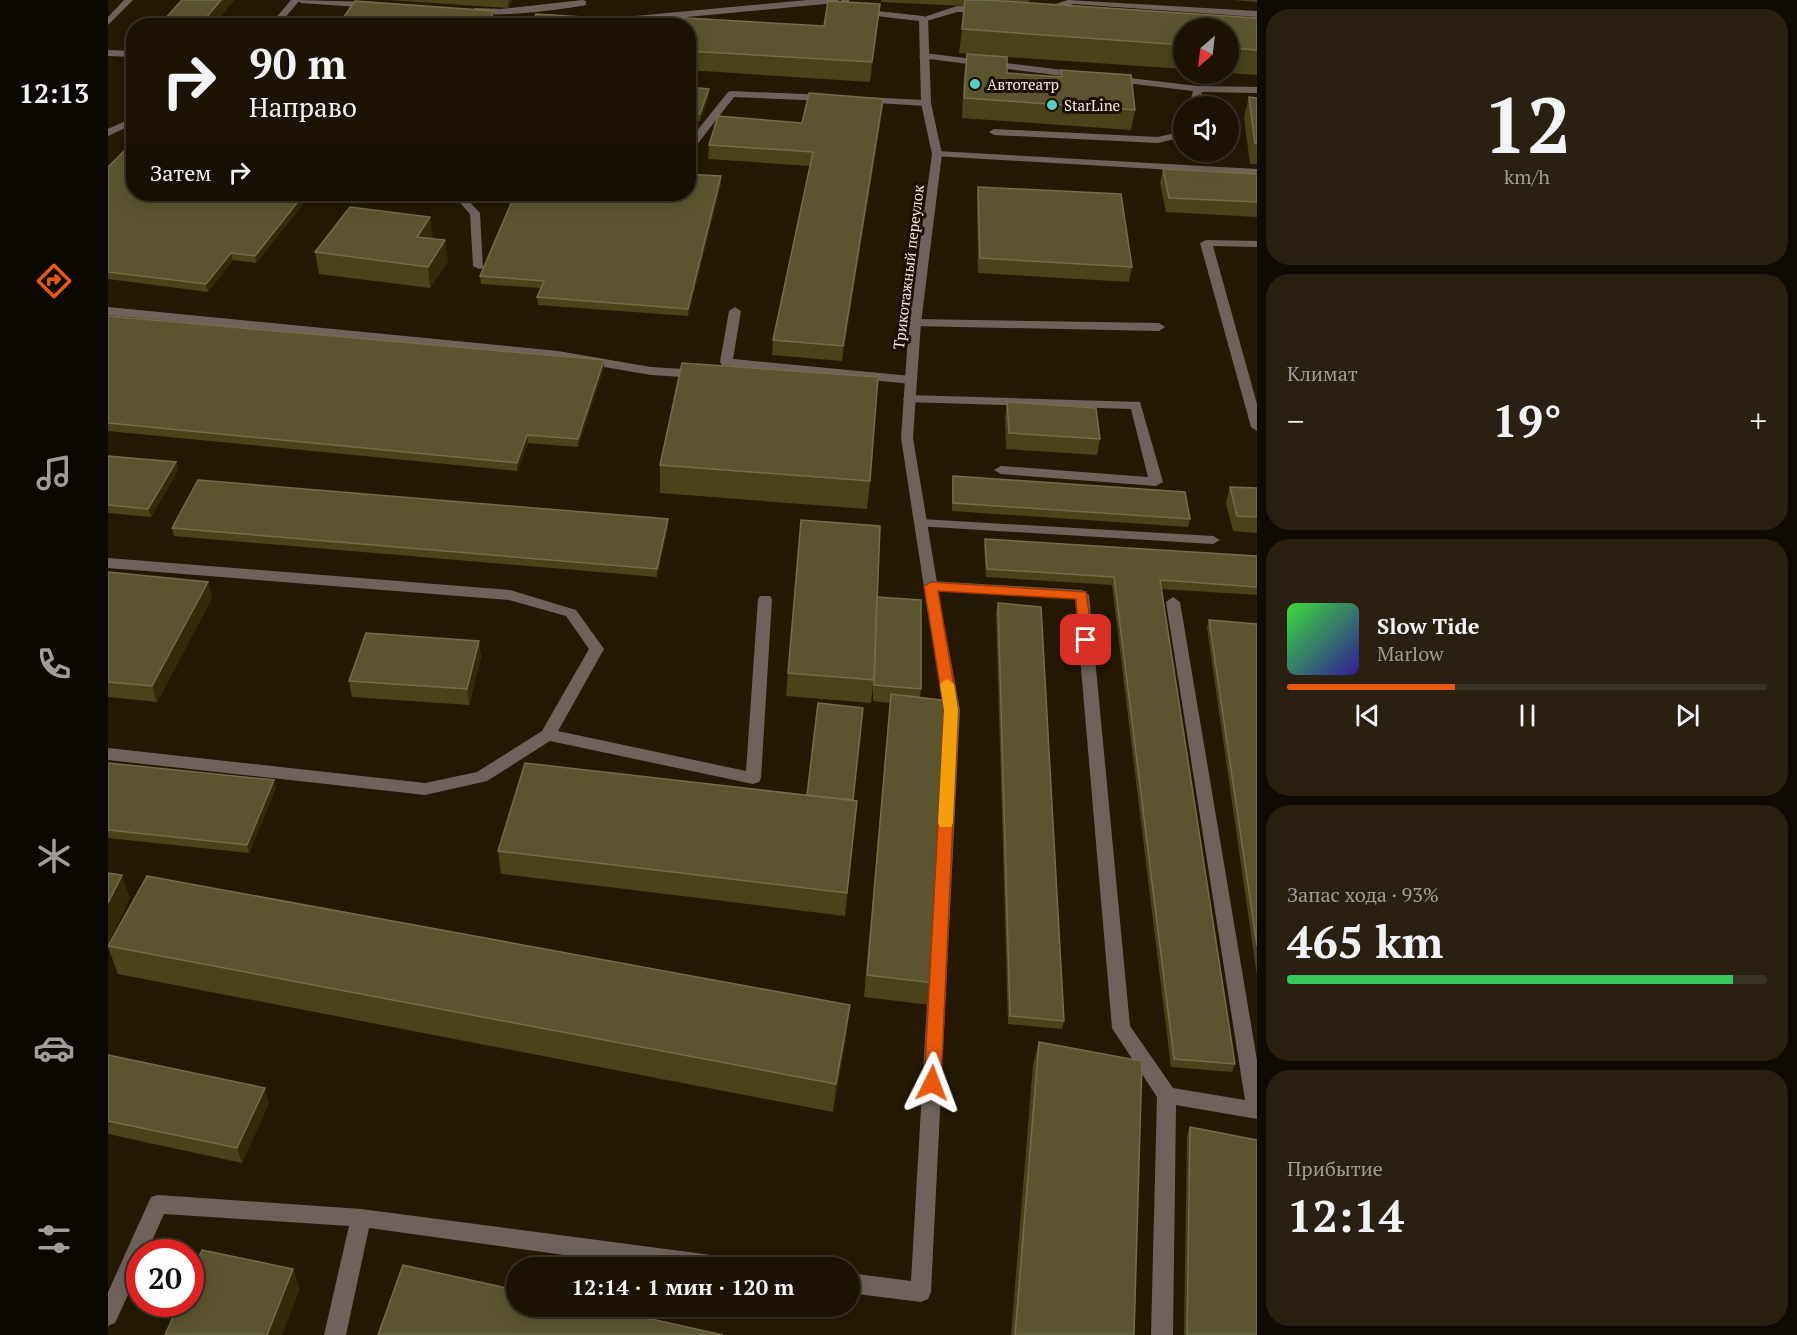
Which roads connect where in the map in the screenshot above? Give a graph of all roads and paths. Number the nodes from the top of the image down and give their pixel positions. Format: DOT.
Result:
graph roads {
  1 [pos="129,0"];
  2 [pos="296,0"];
  3 [pos="301,0"];
  4 [pos="835,0"];
  5 [pos="845,0"];
  6 [pos="583,3"];
  7 [pos="381,5"];
  8 [pos="464,10"];
  9 [pos="989,10"];
  10 [pos="1033,12"];
  11 [pos="1257,14"];
  12 [pos="280,18"];
  13 [pos="645,18"];
  14 [pos="923,19"];
  15 [pos="108,22"];
  16 [pos="108,53"];
  17 [pos="126,54"];
  18 [pos="924,56"];
  19 [pos="1091,76"];
  20 [pos="1103,78"];
  21 [pos="1198,89"];
  22 [pos="1257,90"];
  23 [pos="1196,96"];
  24 [pos="834,99"];
  25 [pos="857,100"];
  26 [pos="926,103"];
  27 [pos="126,124"];
  28 [pos="994,132"];
  29 [pos="108,133"];
  30 [pos="1173,136"];
  31 [pos="696,139"];
  32 [pos="937,154"];
  33 [pos="1257,172"];
  34 [pos="464,201"];
  35 [pos="1257,244"];
  36 [pos="479,266"];
  37 [pos="108,310"];
  38 [pos="735,311"];
  39 [pos="915,323"];
  40 [pos="1159,327"];
  41 [pos="771,377"];
  42 [pos="911,380"];
  43 [pos="909,399"];
  44 [pos="1257,427"];
  45 [pos="1000,470"];
  46 [pos="921,523"];
  47 [pos="1213,540"];
  48 [pos="108,563"];
  49 [pos="931,586"];
  50 [pos="765,598"];
  51 [pos="1173,602"];
  52 [pos="548,735"];
  53 [pos="108,754"];
  54 [pos="1167,1095"];
  55 [pos="1257,1111"];
  56 [pos="361,1218"];
  57 [pos="652,1257"];
  58 [pos="860,1284"];
  59 [pos="108,1316"];
  60 [pos="335,1335"];
  61 [pos="1162,1335"];
  1 -- 15 [label="street"];
  2 -- 12 [label="street"];
  3 -- 7 [label="street"];
  4 -- 13 [label="street"];
  5 -- 14 [label="street"];
  6 -- 8 [label="street"];
  9 -- 14 [label="street"];
  10 -- 11 [label="street"];
  14 -- 18 [label="street, Трикотажный переулок"];
  16 -- 17 [label="street"];
  18 -- 19 [label="street"];
  18 -- 26 [label="street, Трикотажный переулок"];
  20 -- 21 [label="street"];
  21 -- 22 [label="street"];
  21 -- 23 [label="street"];
  24 -- 31 [label="street"];
  25 -- 26 [label="street"];
  26 -- 32 [label="street, Трикотажный переулок"];
  27 -- 29 [label="street"];
  28 -- 30 [label="street"];
  32 -- 33 [label="street"];
  32 -- 39 [label="street, Трикотажный переулок"];
  34 -- 36 [label="street"];
  35 -- 44 [label="street"];
  37 -- 41 [label="street"];
  38 -- 42 [label="street"];
  39 -- 40 [label="street"];
  39 -- 42 [label="street, Трикотажный переулок"];
  42 -- 43 [label="street, Трикотажный переулок"];
  43 -- 45 [label="street"];
  43 -- 46 [label="street, Трикотажный переулок"];
  46 -- 47 [label="street"];
  46 -- 49 [label="street, Трикотажный переулок"];
  48 -- 52 [label="street"];
  49 -- 54 [label="street"];
  49 -- 58 [label="street, Трикотажный переулок"];
  50 -- 52 [label="street"];
  51 -- 55 [label="street"];
  52 -- 53 [label="street"];
  54 -- 55 [label="street"];
  54 -- 61 [label="street"];
  56 -- 57 [label="street"];
  56 -- 59 [label="street"];
  56 -- 60 [label="street"];
}
